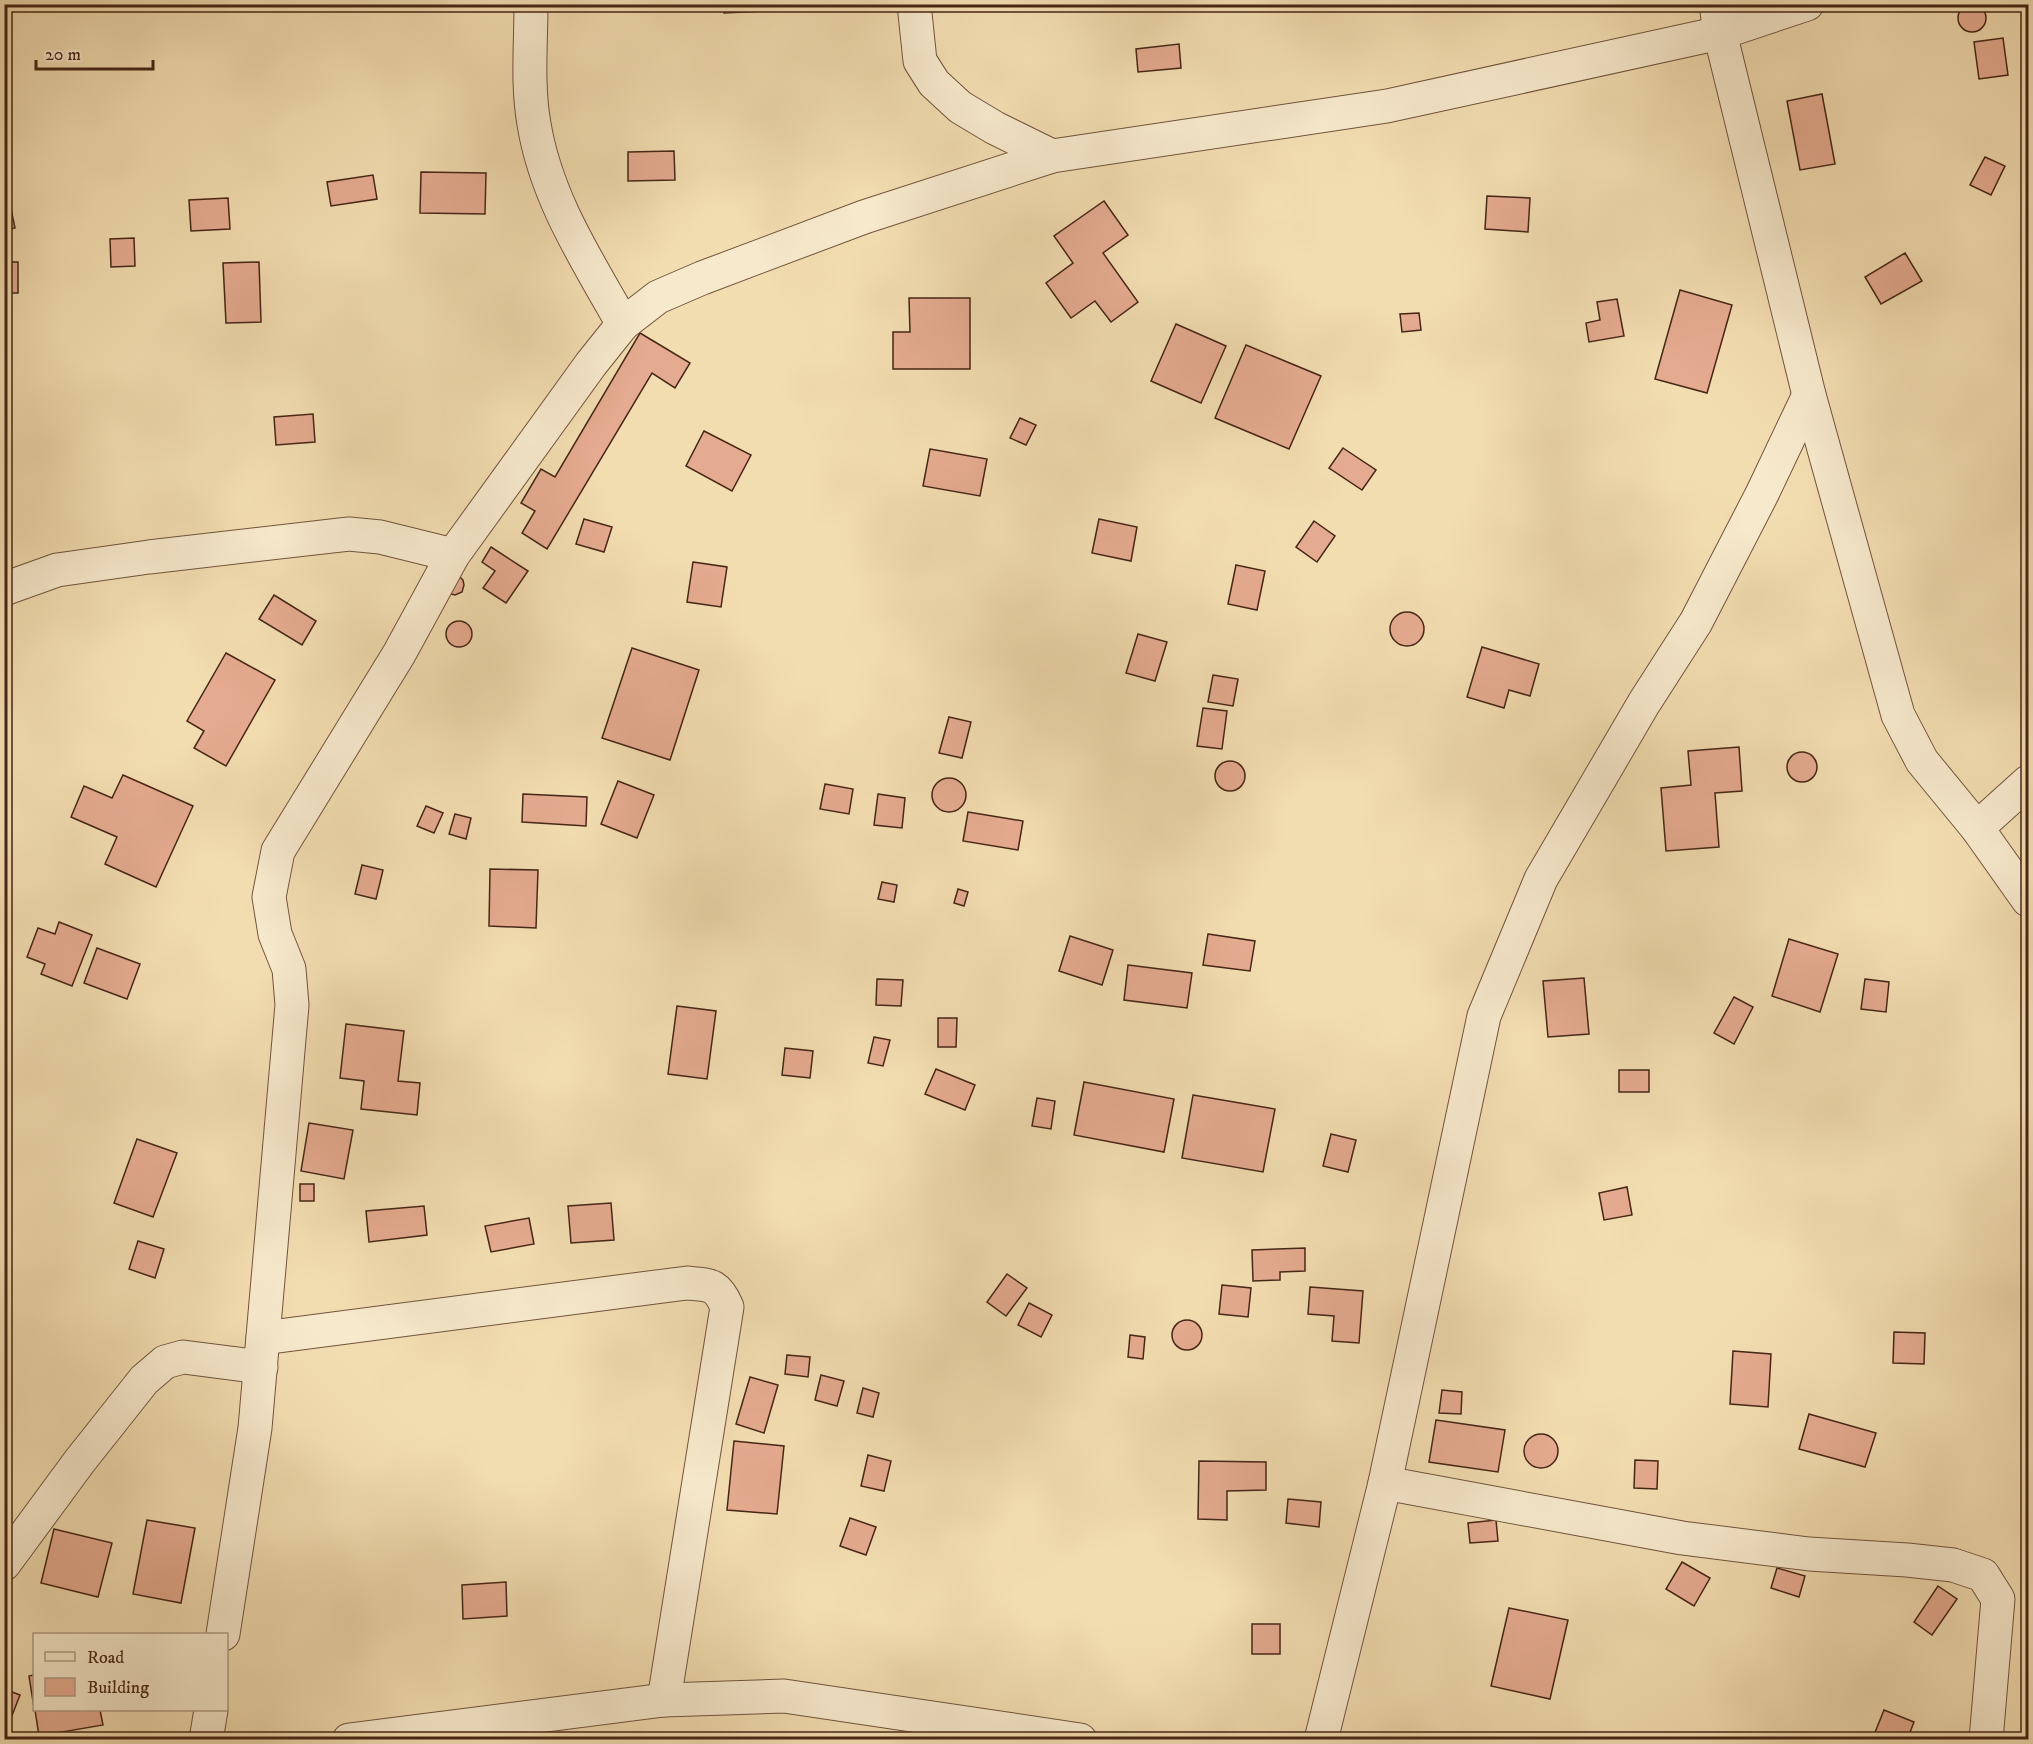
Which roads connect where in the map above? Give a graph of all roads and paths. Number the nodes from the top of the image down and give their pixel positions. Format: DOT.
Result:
graph roads {
  1 [pos="531,4"];
  2 [pos="914,4"];
  3 [pos="1807,4"];
  4 [pos="1718,19"];
  5 [pos="1052,156"];
  6 [pos="622,324"];
  7 [pos="1809,394"];
  8 [pos="453,555"];
  9 [pos="4,589"];
  10 [pos="2028,782"];
  11 [pos="1977,828"];
  12 [pos="2028,900"];
  13 [pos="262,1353"];
  14 [pos="1385,1483"];
  15 [pos="4,1564"];
  16 [pos="222,1633"];
  17 [pos="664,1700"];
  18 [pos="211,1711"];
  19 [pos="206,1740"];
  20 [pos="349,1740"];
  21 [pos="1080,1740"];
  22 [pos="1321,1740"];
  23 [pos="1986,1740"];
  1 -- 6 [label="street"];
  2 -- 5 [label="street"];
  3 -- 4 [label="street"];
  4 -- 5 [label="street"];
  4 -- 7 [label="street"];
  5 -- 6 [label="street"];
  6 -- 8 [label="street"];
  7 -- 11 [label="street"];
  7 -- 14 [label="street"];
  8 -- 9 [label="street"];
  8 -- 13 [label="street"];
  10 -- 11 [label="street"];
  11 -- 12 [label="street"];
  13 -- 15 [label="street"];
  13 -- 16 [label="street"];
  13 -- 17 [label="street"];
  14 -- 22 [label="street"];
  14 -- 23 [label="street"];
  17 -- 20 [label="street"];
  17 -- 21 [label="street"];
  18 -- 19 [label="street"];
}
